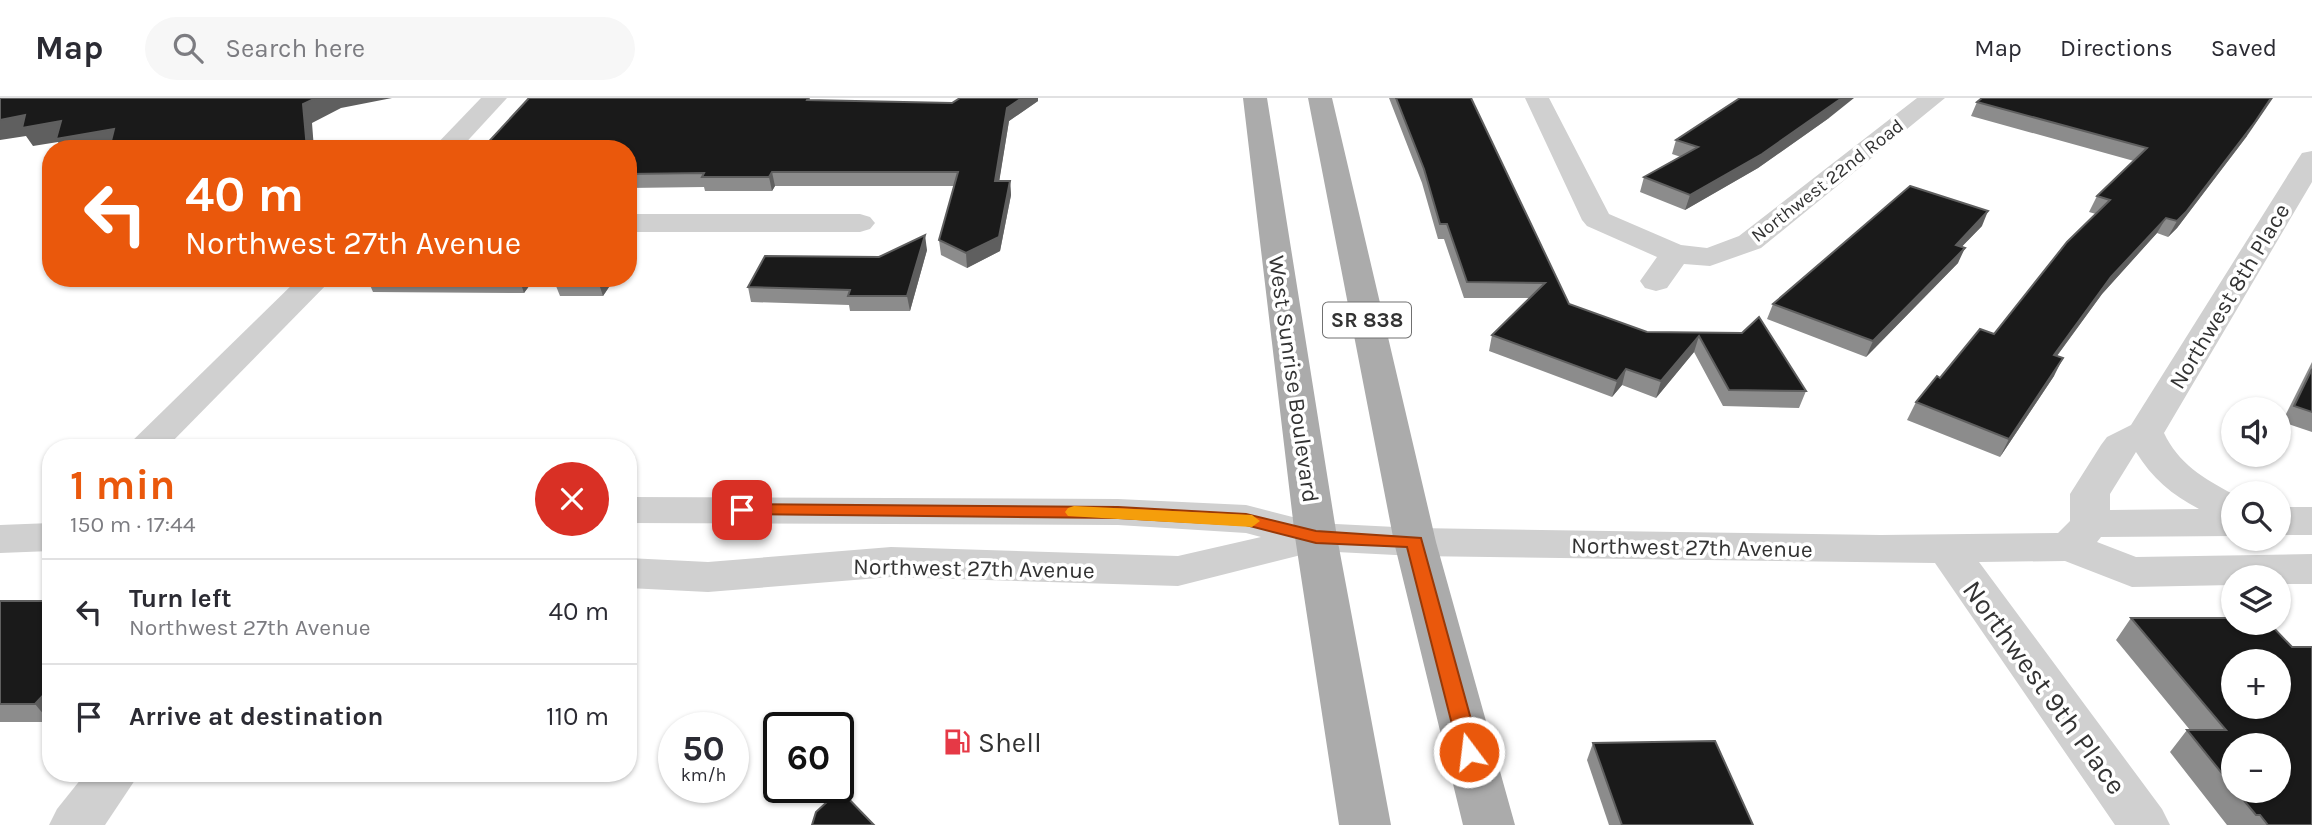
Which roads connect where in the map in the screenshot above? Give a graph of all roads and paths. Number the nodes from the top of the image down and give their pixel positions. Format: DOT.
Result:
graph roads {
  1 [pos="495,98"];
  2 [pos="1255,98"];
  3 [pos="1320,98"];
  4 [pos="1537,98"];
  5 [pos="1933,98"];
  6 [pos="455,140"];
  7 [pos="2312,159"];
  8 [pos="637,223"];
  9 [pos="860,223"];
  10 [pos="1675,254"];
  11 [pos="1656,281"];
  12 [pos="308,287"];
  13 [pos="2145,433"];
  14 [pos="153,439"];
  15 [pos="2221,503"];
  16 [pos="637,510"];
  17 [pos="2291,521"];
  18 [pos="2312,521"];
  19 [pos="2221,523"];
  20 [pos="2080,536"];
  21 [pos="42,537"];
  22 [pos="1316,537"];
  23 [pos="0,539"];
  24 [pos="1415,542"];
  25 [pos="1947,549"];
  26 [pos="2312,569"];
  27 [pos="637,573"];
  28 [pos="108,782"];
  29 [pos="75,825"];
  30 [pos="1365,825"];
  31 [pos="1489,825"];
  32 [pos="2144,825"];
  1 -- 6 [label="street"];
  2 -- 22 [label="main road, West Sunrise Boulevard"];
  3 -- 24 [label="main road, SR 838"];
  4 -- 10 [label="street, Northwest 22nd Road"];
  5 -- 10 [label="street, Northwest 22nd Road"];
  7 -- 13 [label="street, Northwest 8th Place"];
  8 -- 9 [label="street"];
  10 -- 11 [label="street"];
  12 -- 14 [label="street"];
  13 -- 15 [label="street"];
  13 -- 20 [label="street, Northwest 8th Place"];
  16 -- 22 [label="street, Northwest 27th Avenue"];
  17 -- 18 [label="street"];
  19 -- 20 [label="street, Northwest 27th Avenue"];
  20 -- 25 [label="street, Northwest 27th Avenue"];
  20 -- 26 [label="street, Northwest 27th Avenue"];
  21 -- 23 [label="street"];
  22 -- 24 [label="street, Northwest 27th Avenue"];
  22 -- 27 [label="street, Northwest 27th Avenue"];
  22 -- 30 [label="main road, West Sunrise Boulevard"];
  24 -- 25 [label="street, Northwest 27th Avenue"];
  24 -- 31 [label="main road, SR 838"];
  25 -- 32 [label="street, Northwest 9th Place"];
  28 -- 29 [label="street"];
}
